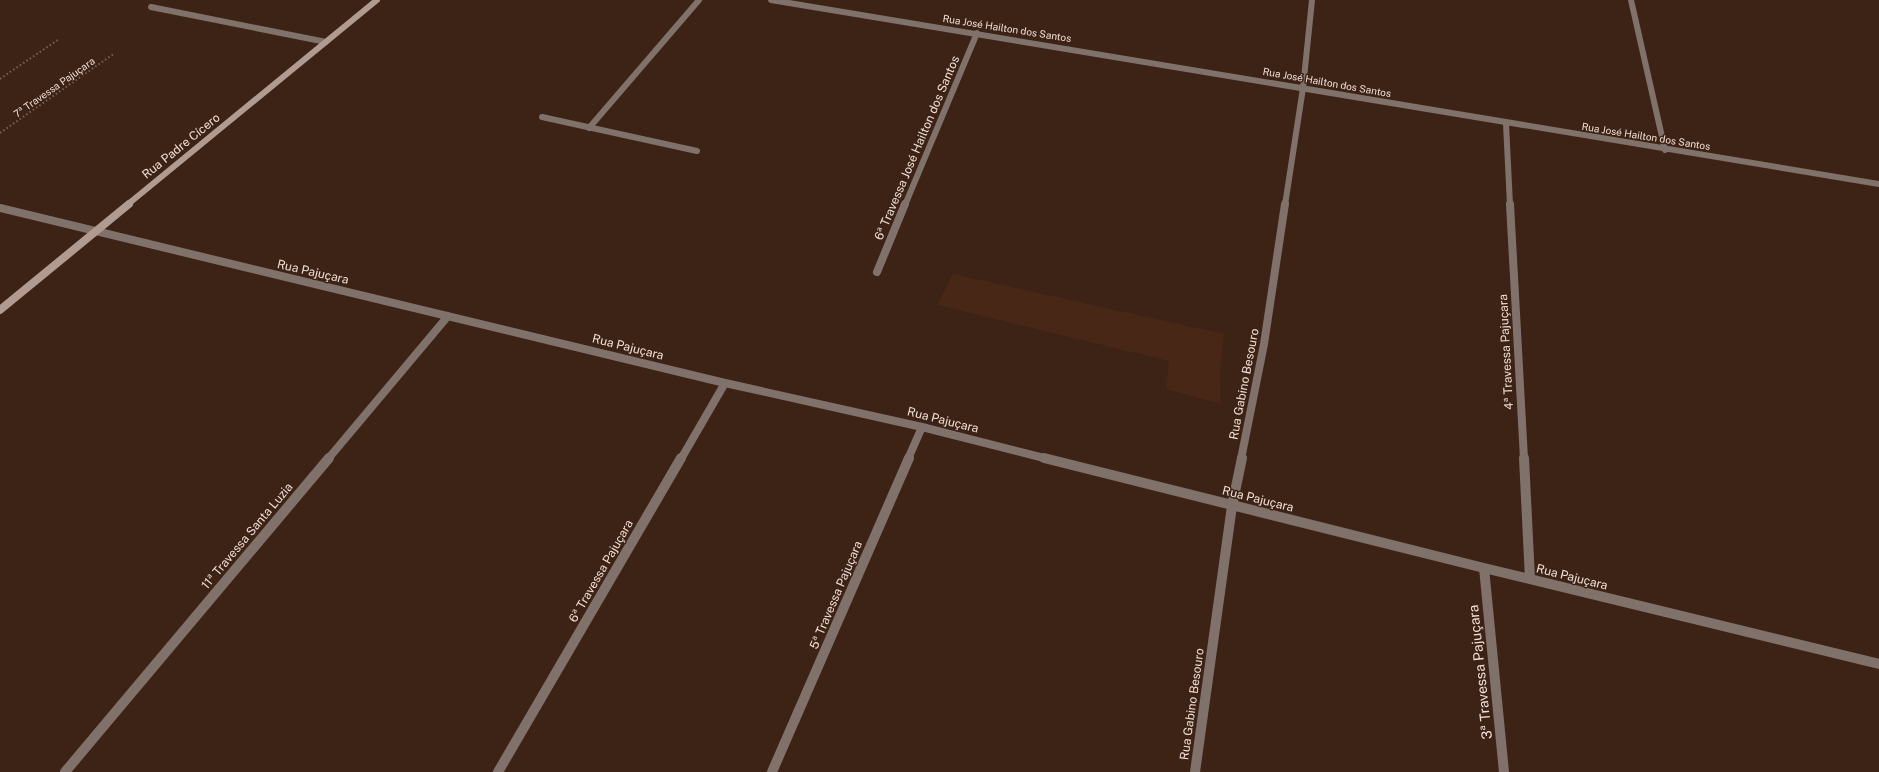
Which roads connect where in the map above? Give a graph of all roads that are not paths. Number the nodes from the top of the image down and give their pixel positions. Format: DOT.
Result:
graph roads {
  1 [pos="377,0"];
  2 [pos="699,0"];
  3 [pos="771,0"];
  4 [pos="1312,0"];
  5 [pos="1631,0"];
  6 [pos="151,6"];
  7 [pos="977,33"];
  8 [pos="326,42"];
  9 [pos="1303,88"];
  10 [pos="542,117"];
  11 [pos="1506,124"];
  12 [pos="589,128"];
  13 [pos="1665,150"];
  14 [pos="697,151"];
  15 [pos="1879,184"];
  16 [pos="0,208"];
  17 [pos="94,232"];
  18 [pos="877,272"];
  19 [pos="0,310"];
  20 [pos="448,316"];
  21 [pos="726,383"];
  22 [pos="922,427"];
  23 [pos="1232,506"];
  24 [pos="1484,568"];
  25 [pos="1530,579"];
  26 [pos="1879,664"];
  27 [pos="65,772"];
  28 [pos="498,772"];
  29 [pos="772,772"];
  30 [pos="1195,772"];
  31 [pos="1504,772"];
  1 -- 8 [label="street, Rua Padre Cícero"];
  2 -- 12 [label="street"];
  3 -- 7 [label="street, Rua José Hailton dos Santos"];
  4 -- 9 [label="street, Rua Gabino Besouro"];
  5 -- 13 [label="street"];
  6 -- 8 [label="street"];
  7 -- 9 [label="street, Rua José Hailton dos Santos"];
  7 -- 18 [label="street, 6ª Travessa José Hailton dos Santos"];
  8 -- 17 [label="street, Rua Padre Cícero"];
  9 -- 11 [label="street, Rua José Hailton dos Santos"];
  9 -- 23 [label="street, Rua Gabino Besouro"];
  10 -- 12 [label="street"];
  11 -- 13 [label="street, Rua José Hailton dos Santos"];
  11 -- 25 [label="street, 4ª Travessa Pajuçara"];
  12 -- 14 [label="street"];
  13 -- 15 [label="street, Rua José Hailton dos Santos"];
  16 -- 17 [label="street, Rua Pajuçara"];
  17 -- 19 [label="street, Rua Padre Cícero"];
  17 -- 20 [label="street, Rua Pajuçara"];
  20 -- 21 [label="street, Rua Pajuçara"];
  20 -- 27 [label="street, 11ª Travessa Santa Luzia"];
  21 -- 22 [label="street, Rua Pajuçara"];
  21 -- 28 [label="street, 6ª Travessa Pajuçara"];
  22 -- 23 [label="street, Rua Pajuçara"];
  22 -- 29 [label="street, 5ª Travessa Pajuçara"];
  23 -- 24 [label="street, Rua Pajuçara"];
  23 -- 30 [label="street, Rua Gabino Besouro"];
  24 -- 25 [label="street, Rua Pajuçara"];
  24 -- 31 [label="street, 3ª Travessa Pajuçara"];
  25 -- 26 [label="street, Rua Pajuçara"];
}
